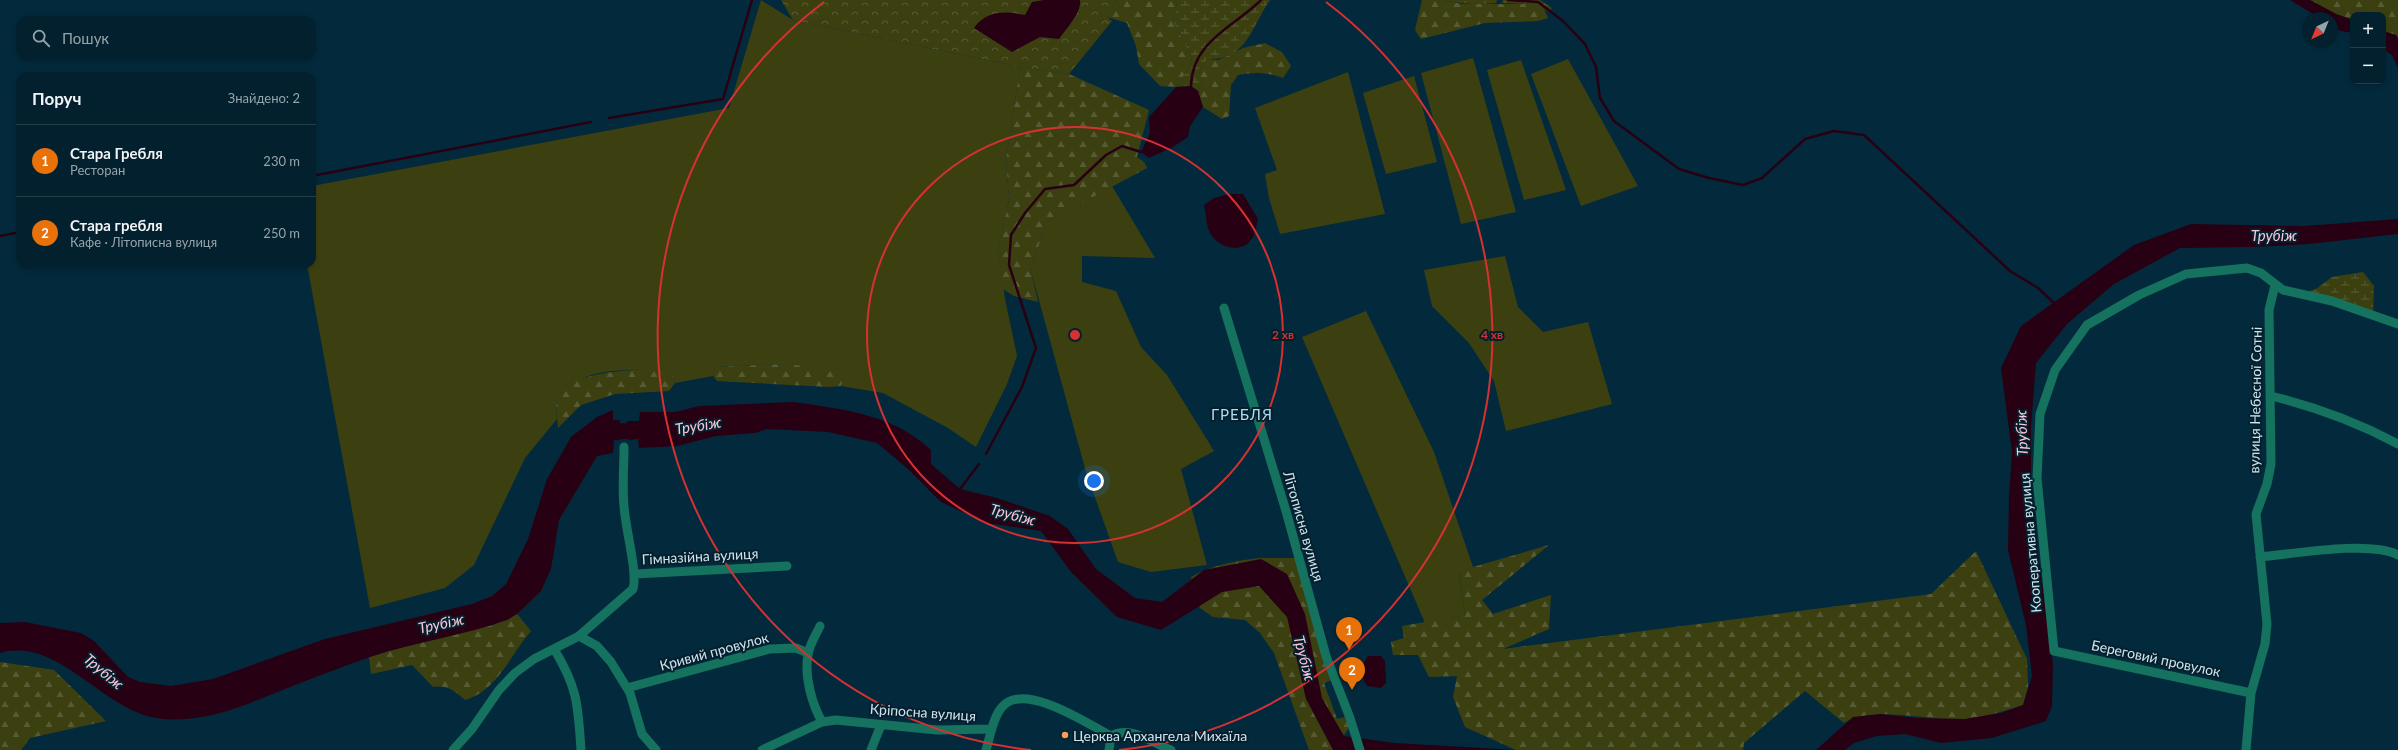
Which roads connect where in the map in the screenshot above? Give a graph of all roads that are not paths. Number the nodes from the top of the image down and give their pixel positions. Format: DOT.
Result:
graph roads {
  1 [pos="2275,285"];
  2 [pos="1224,308"];
  3 [pos="2398,324"];
  4 [pos="2271,396"];
  5 [pos="2398,444"];
  6 [pos="624,447"];
  7 [pos="2398,555"];
  8 [pos="2260,558"];
  9 [pos="787,566"];
  10 [pos="635,574"];
  11 [pos="820,626"];
  12 [pos="579,636"];
  13 [pos="554,649"];
  14 [pos="2054,651"];
  15 [pos="808,652"];
  16 [pos="627,688"];
  17 [pos="2251,693"];
  18 [pos="822,722"];
  19 [pos="882,725"];
  20 [pos="992,729"];
  21 [pos="1111,736"];
  22 [pos="453,750"];
  23 [pos="581,750"];
  24 [pos="656,750"];
  25 [pos="762,750"];
  26 [pos="871,750"];
  27 [pos="986,750"];
  28 [pos="1109,750"];
  29 [pos="1171,750"];
  30 [pos="1360,750"];
  31 [pos="2246,750"];
  1 -- 3 [label="street, Кооперативна вулиця"];
  1 -- 4 [label="street, вулиця Небесної Сотні"];
  1 -- 14 [label="street, Кооперативна вулиця"];
  2 -- 30 [label="street, Літописна вулиця"];
  4 -- 5 [label="street"];
  4 -- 8 [label="street, вулиця Небесної Сотні"];
  6 -- 10 [label="street"];
  7 -- 8 [label="street"];
  8 -- 17 [label="street, вулиця Небесної Сотні"];
  9 -- 10 [label="street, Гімназійна вулиця"];
  10 -- 12 [label="street, Гімназійна вулиця"];
  11 -- 15 [label="street"];
  12 -- 13 [label="street, Гімназійна вулиця"];
  12 -- 16 [label="street"];
  13 -- 22 [label="street, Гімназійна вулиця"];
  13 -- 23 [label="street"];
  14 -- 17 [label="street, Береговий провулок"];
  15 -- 16 [label="street, Кривий провулок"];
  15 -- 18 [label="street"];
  16 -- 24 [label="street"];
  17 -- 31 [label="street, вулиця Небесної Сотні"];
  18 -- 19 [label="street, Кріпосна вулиця"];
  18 -- 25 [label="street, Кріпосна вулиця"];
  19 -- 20 [label="street, Кріпосна вулиця"];
  19 -- 26 [label="street"];
  20 -- 21 [label="street, Кріпосна вулиця"];
  20 -- 27 [label="street"];
  21 -- 28 [label="street"];
  21 -- 29 [label="street"];
}
